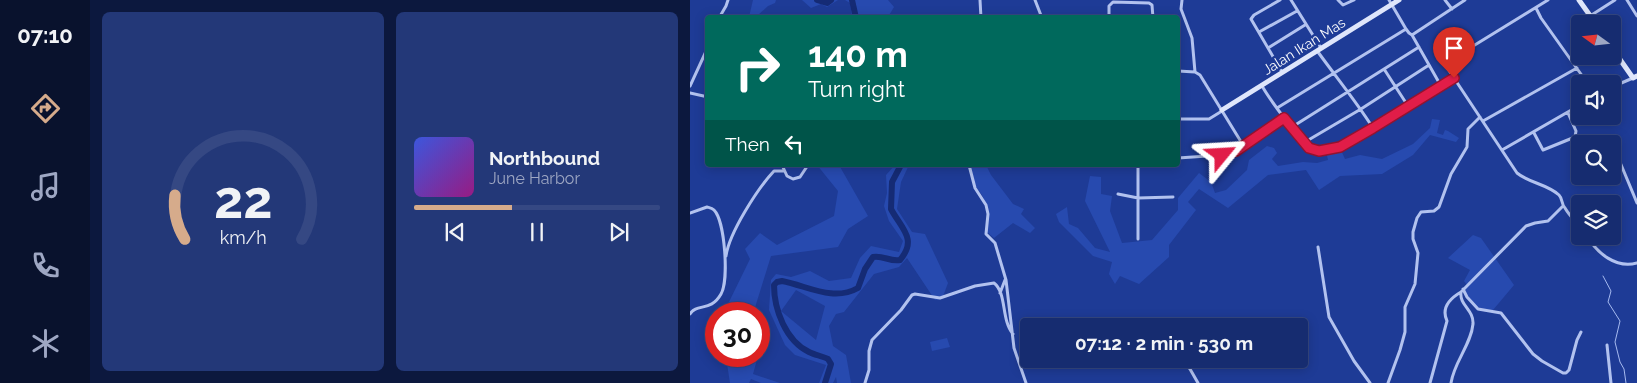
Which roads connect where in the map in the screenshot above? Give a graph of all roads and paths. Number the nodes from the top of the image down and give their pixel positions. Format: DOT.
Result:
graph roads {
  1 [pos="728,0"];
  2 [pos="980,0"];
  3 [pos="1035,0"];
  4 [pos="1182,0"];
  5 [pos="1280,0"];
  6 [pos="1291,0"];
  7 [pos="1338,0"];
  8 [pos="1354,0"];
  9 [pos="1398,0"];
  10 [pos="1445,0"];
  11 [pos="1465,0"];
  12 [pos="1548,0"];
  13 [pos="1579,0"];
  14 [pos="1615,0"];
  15 [pos="1627,0"];
  16 [pos="1390,2"];
  17 [pos="1536,8"];
  18 [pos="1452,9"];
  19 [pos="1297,11"];
  20 [pos="721,15"];
  21 [pos="980,15"];
  22 [pos="1041,15"];
  23 [pos="1109,15"];
  24 [pos="1153,15"];
  25 [pos="1589,15"];
  26 [pos="1592,15"];
  27 [pos="1637,16"];
  28 [pos="1305,25"];
  29 [pos="1406,29"];
  30 [pos="1259,32"];
  31 [pos="1412,35"];
  32 [pos="1419,47"];
  33 [pos="1268,48"];
  34 [pos="1320,50"];
  35 [pos="705,54"];
  36 [pos="1621,59"];
  37 [pos="1429,65"];
  38 [pos="1577,68"];
  39 [pos="1384,70"];
  40 [pos="1180,71"];
  41 [pos="1195,72"];
  42 [pos="1282,73"];
  43 [pos="1333,74"];
  44 [pos="1582,75"];
  45 [pos="1635,77"];
  46 [pos="1454,78"];
  47 [pos="1621,84"];
  48 [pos="690,86"];
  49 [pos="1262,86"];
  50 [pos="1441,86"];
  51 [pos="1395,87"];
  52 [pos="1349,91"];
  53 [pos="690,93"];
  54 [pos="705,96"];
  55 [pos="1408,106"];
  56 [pos="1277,108"];
  57 [pos="1361,109"];
  58 [pos="1222,110"];
  59 [pos="1571,111"];
  60 [pos="1568,113"];
  61 [pos="1284,118"];
  62 [pos="1180,119"];
  63 [pos="1481,119"];
  64 [pos="1292,127"];
  65 [pos="1373,128"];
  66 [pos="1534,133"];
  67 [pos="1305,142"];
  68 [pos="1243,145"];
  69 [pos="1502,150"];
  70 [pos="1180,158"];
  71 [pos="1621,165"];
  72 [pos="776,167"];
  73 [pos="783,167"];
  74 [pos="806,167"];
  75 [pos="970,167"];
  76 [pos="1138,167"];
  77 [pos="774,171"];
  78 [pos="784,171"];
  79 [pos="1118,194"];
  80 [pos="1138,198"];
  81 [pos="1174,198"];
  82 [pos="1637,203"];
  83 [pos="1562,206"];
  84 [pos="690,214"];
  85 [pos="1571,216"];
  86 [pos="1138,239"];
  87 [pos="1593,245"];
  88 [pos="1318,247"];
  89 [pos="1637,263"];
  90 [pos="726,264"];
  91 [pos="1006,280"];
  92 [pos="1462,290"];
  93 [pos="1000,292"];
  94 [pos="690,314"];
  95 [pos="1581,332"];
  96 [pos="1012,334"];
  97 [pos="1607,345"];
  98 [pos="1189,368"];
  99 [pos="865,383"];
  100 [pos="1026,383"];
  101 [pos="1198,383"];
  102 [pos="1370,383"];
  103 [pos="1388,383"];
  104 [pos="1430,383"];
  105 [pos="1451,383"];
  106 [pos="1611,383"];
  1 -- 20 [label="street"];
  2 -- 21 [label="street"];
  3 -- 22 [label="street"];
  4 -- 41 [label="street"];
  5 -- 30 [label="street"];
  6 -- 19 [label="street"];
  7 -- 8 [label="street"];
  9 -- 16 [label="street, Jalan Ikan Mas"];
  10 -- 18 [label="street"];
  11 -- 18 [label="street"];
  12 -- 17 [label="street"];
  13 -- 25 [label="street"];
  14 -- 26 [label="street"];
  15 -- 27 [label="street"];
  16 -- 29 [label="street"];
  16 -- 34 [label="street, Jalan Ikan Mas"];
  17 -- 38 [label="street"];
  17 -- 46 [label="street"];
  18 -- 31 [label="street"];
  19 -- 28 [label="street"];
  19 -- 30 [label="street"];
  23 -- 24 [label="street"];
  28 -- 33 [label="street"];
  28 -- 34 [label="street"];
  29 -- 31 [label="street"];
  29 -- 43 [label="street"];
  30 -- 33 [label="street"];
  31 -- 32 [label="street"];
  32 -- 37 [label="street"];
  32 -- 39 [label="street"];
  33 -- 42 [label="street"];
  34 -- 42 [label="street, Jalan Ikan Mas"];
  34 -- 43 [label="street"];
  35 -- 48 [label="street"];
  36 -- 45 [label="street"];
  37 -- 50 [label="street"];
  37 -- 51 [label="street"];
  38 -- 44 [label="street"];
  38 -- 63 [label="street"];
  39 -- 51 [label="street"];
  39 -- 52 [label="street"];
  40 -- 41 [label="street"];
  41 -- 58 [label="street"];
  42 -- 49 [label="street, Jalan Ikan Mas"];
  43 -- 52 [label="street"];
  43 -- 56 [label="street"];
  45 -- 47 [label="street"];
  46 -- 50 [label="street"];
  46 -- 63 [label="street"];
  49 -- 56 [label="street"];
  49 -- 58 [label="street, Jalan Ikan Mas"];
  50 -- 55 [label="street"];
  51 -- 55 [label="street"];
  51 -- 57 [label="street"];
  52 -- 57 [label="street"];
  52 -- 64 [label="street"];
  53 -- 54 [label="street"];
  55 -- 65 [label="street"];
  56 -- 61 [label="street"];
  57 -- 65 [label="street"];
  57 -- 67 [label="street"];
  58 -- 62 [label="street"];
  58 -- 68 [label="street"];
  59 -- 60 [label="street"];
  60 -- 66 [label="street"];
  60 -- 66 [label="street"];
  61 -- 64 [label="street"];
  61 -- 68 [label="street"];
  63 -- 69 [label="street"];
  63 -- 103 [label="street"];
  64 -- 67 [label="street"];
  65 -- 67 [label="street"];
  66 -- 69 [label="street"];
  68 -- 70 [label="street"];
  69 -- 83 [label="street"];
  71 -- 82 [label="street"];
  72 -- 77 [label="street"];
  73 -- 78 [label="street"];
  74 -- 78 [label="street"];
  75 -- 91 [label="street"];
  76 -- 80 [label="street"];
  77 -- 78 [label="street"];
  77 -- 90 [label="street"];
  79 -- 80 [label="street"];
  80 -- 81 [label="street"];
  80 -- 86 [label="street"];
  83 -- 85 [label="street"];
  83 -- 92 [label="street"];
  84 -- 90 [label="street"];
  87 -- 89 [label="street"];
  88 -- 102 [label="street"];
  90 -- 94 [label="street"];
  91 -- 93 [label="street"];
  91 -- 96 [label="street"];
  92 -- 95 [label="street"];
  92 -- 104 [label="street"];
  92 -- 105 [label="street"];
  93 -- 96 [label="street"];
  93 -- 99 [label="street"];
  96 -- 100 [label="street"];
  97 -- 106 [label="street"];
  98 -- 101 [label="street"];
}
